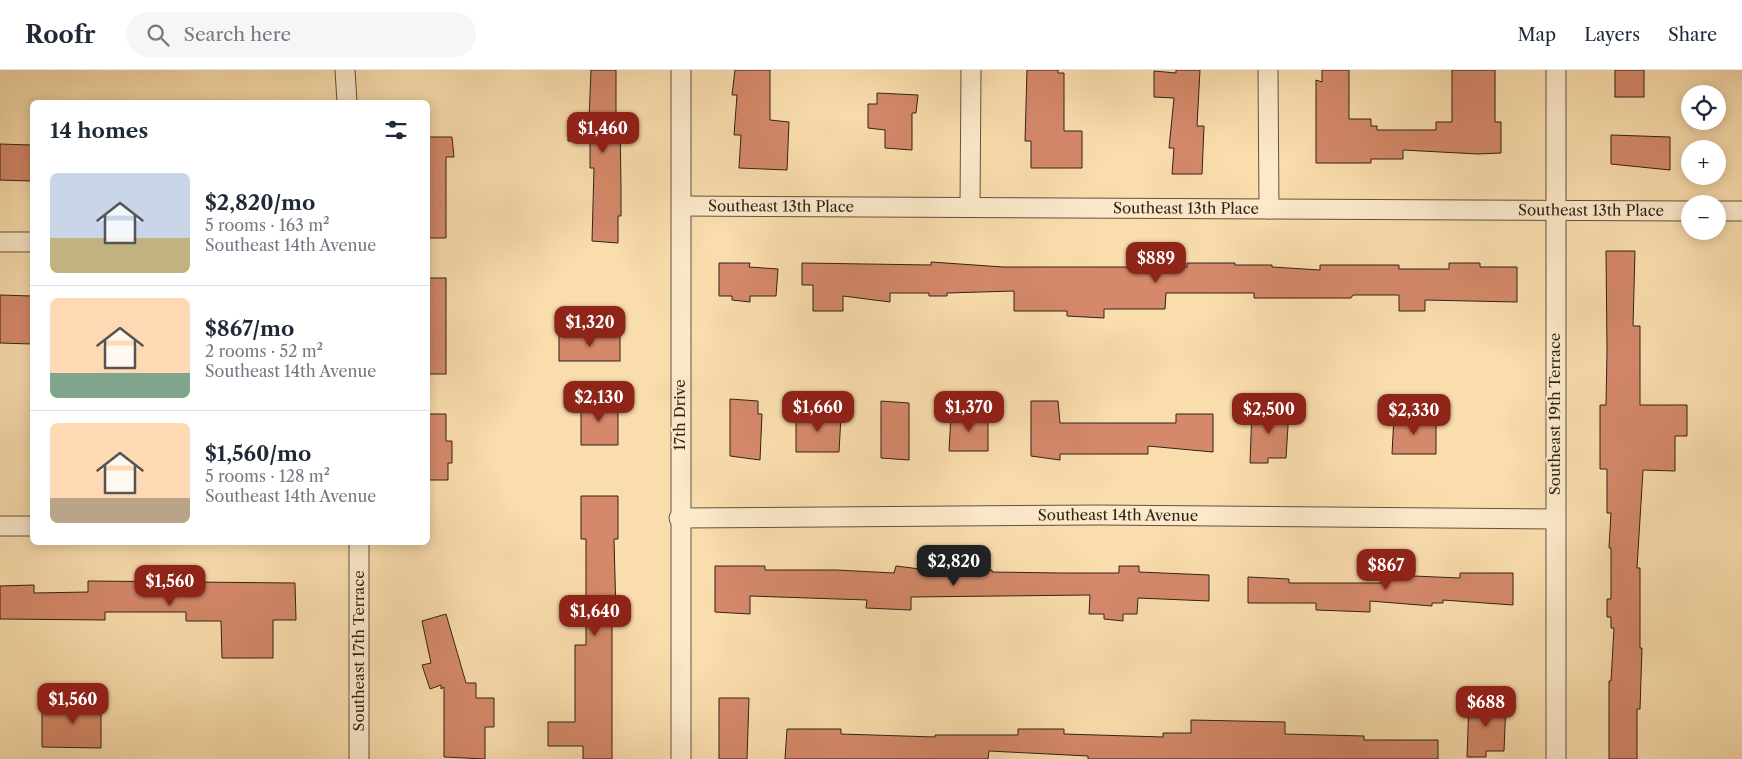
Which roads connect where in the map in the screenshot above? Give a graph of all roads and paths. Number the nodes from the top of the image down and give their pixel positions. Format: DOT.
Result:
graph roads {
  1 [pos="344,70"];
  2 [pos="681,70"];
  3 [pos="971,70"];
  4 [pos="1268,70"];
  5 [pos="1556,70"];
  6 [pos="347,100"];
  7 [pos="682,206"];
  8 [pos="970,207"];
  9 [pos="1269,209"];
  10 [pos="1556,210"];
  11 [pos="1681,211"];
  12 [pos="1726,211"];
  13 [pos="1742,211"];
  14 [pos="0,242"];
  15 [pos="30,242"];
  16 [pos="680,518"];
  17 [pos="1555,519"];
  18 [pos="0,526"];
  19 [pos="30,526"];
  20 [pos="359,545"];
  21 [pos="359,759"];
  22 [pos="681,759"];
  23 [pos="1556,759"];
  1 -- 6 [label="street"];
  2 -- 7 [label="street, 17th Drive"];
  3 -- 8 [label="street"];
  4 -- 9 [label="street"];
  5 -- 10 [label="street, Southeast 19th Terrace"];
  7 -- 8 [label="street, Southeast 13th Place"];
  7 -- 16 [label="street, 17th Drive"];
  8 -- 9 [label="street, Southeast 13th Place"];
  9 -- 10 [label="street, Southeast 13th Place"];
  10 -- 11 [label="street, Southeast 13th Place"];
  10 -- 17 [label="street, Southeast 19th Terrace"];
  12 -- 13 [label="street"];
  14 -- 15 [label="street"];
  16 -- 17 [label="street, Southeast 14th Avenue"];
  16 -- 22 [label="street, 17th Drive"];
  17 -- 23 [label="street, Southeast 19th Terrace"];
  18 -- 19 [label="street"];
  20 -- 21 [label="street, Southeast 17th Terrace"];
}
